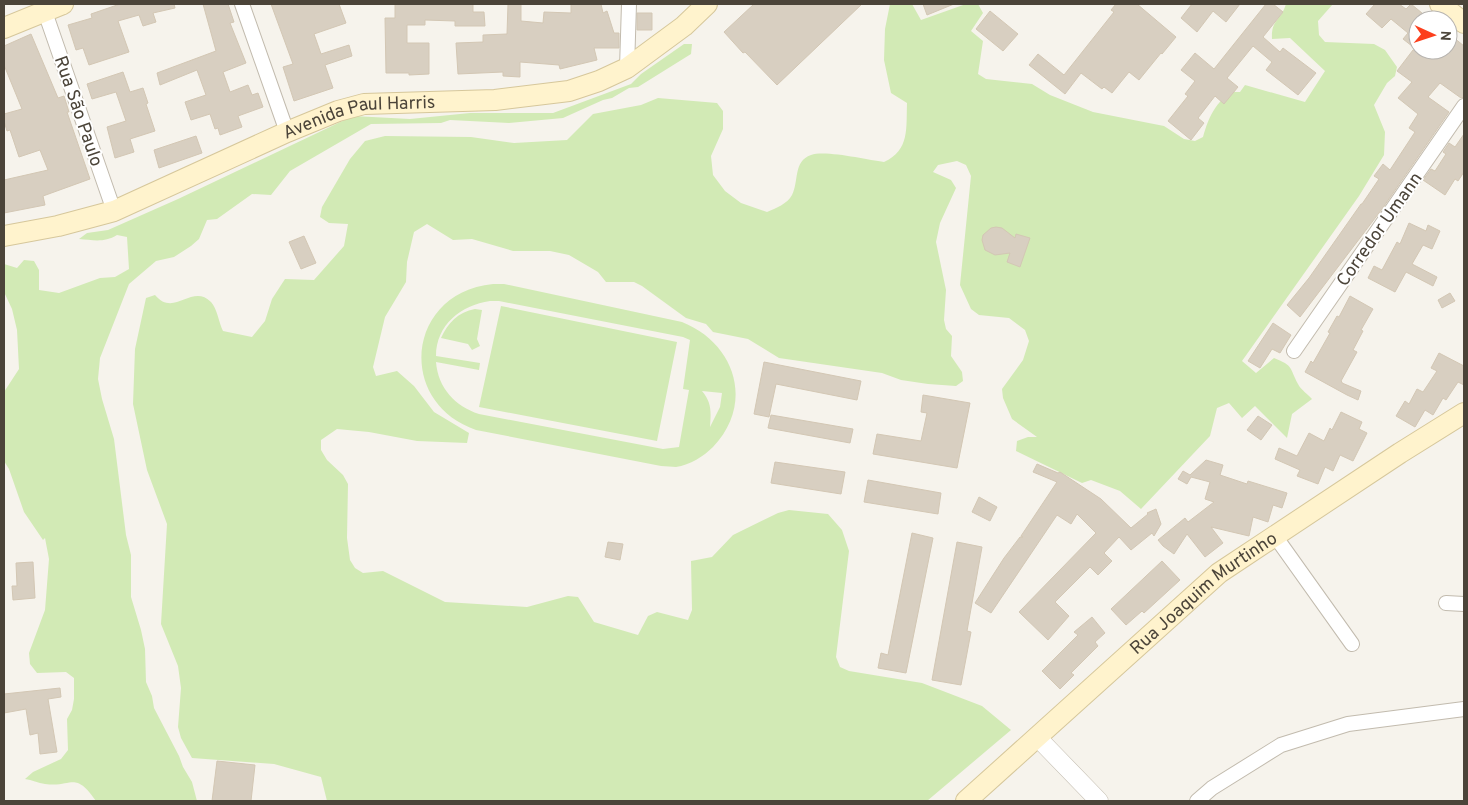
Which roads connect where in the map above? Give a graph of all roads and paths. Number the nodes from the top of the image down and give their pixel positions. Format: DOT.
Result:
graph roads {
  1 [pos="242,4"];
  2 [pos="629,4"];
  3 [pos="707,4"];
  4 [pos="1440,4"];
  5 [pos="54,8"];
  6 [pos="1461,16"];
  7 [pos="4,28"];
  8 [pos="627,68"];
  9 [pos="1464,106"];
  10 [pos="286,132"];
  11 [pos="114,210"];
  12 [pos="4,236"];
  13 [pos="1294,351"];
  14 [pos="1464,413"];
  15 [pos="1275,536"];
  16 [pos="1446,603"];
  17 [pos="1464,604"];
  18 [pos="1352,644"];
  19 [pos="1464,709"];
  20 [pos="1038,738"];
  21 [pos="966,801"];
  22 [pos="1099,801"];
  23 [pos="1197,801"];
  1 -- 10 [label="street"];
  2 -- 8 [label="street"];
  3 -- 8 [label="main road, Avenida Paul Harris"];
  4 -- 6 [label="main road"];
  5 -- 7 [label="main road"];
  5 -- 11 [label="street, Rua São Paulo"];
  8 -- 10 [label="main road, Avenida Paul Harris"];
  9 -- 13 [label="street, Corredor Umann"];
  10 -- 11 [label="main road, Avenida Paul Harris"];
  11 -- 12 [label="main road, Avenida Paul Harris"];
  14 -- 15 [label="main road, Rua Joaquim Murtinho"];
  15 -- 18 [label="street"];
  15 -- 20 [label="main road, Rua Joaquim Murtinho"];
  16 -- 17 [label="street"];
  19 -- 23 [label="street"];
  20 -- 21 [label="main road, Rua Joaquim Murtinho"];
  20 -- 22 [label="street"];
}
